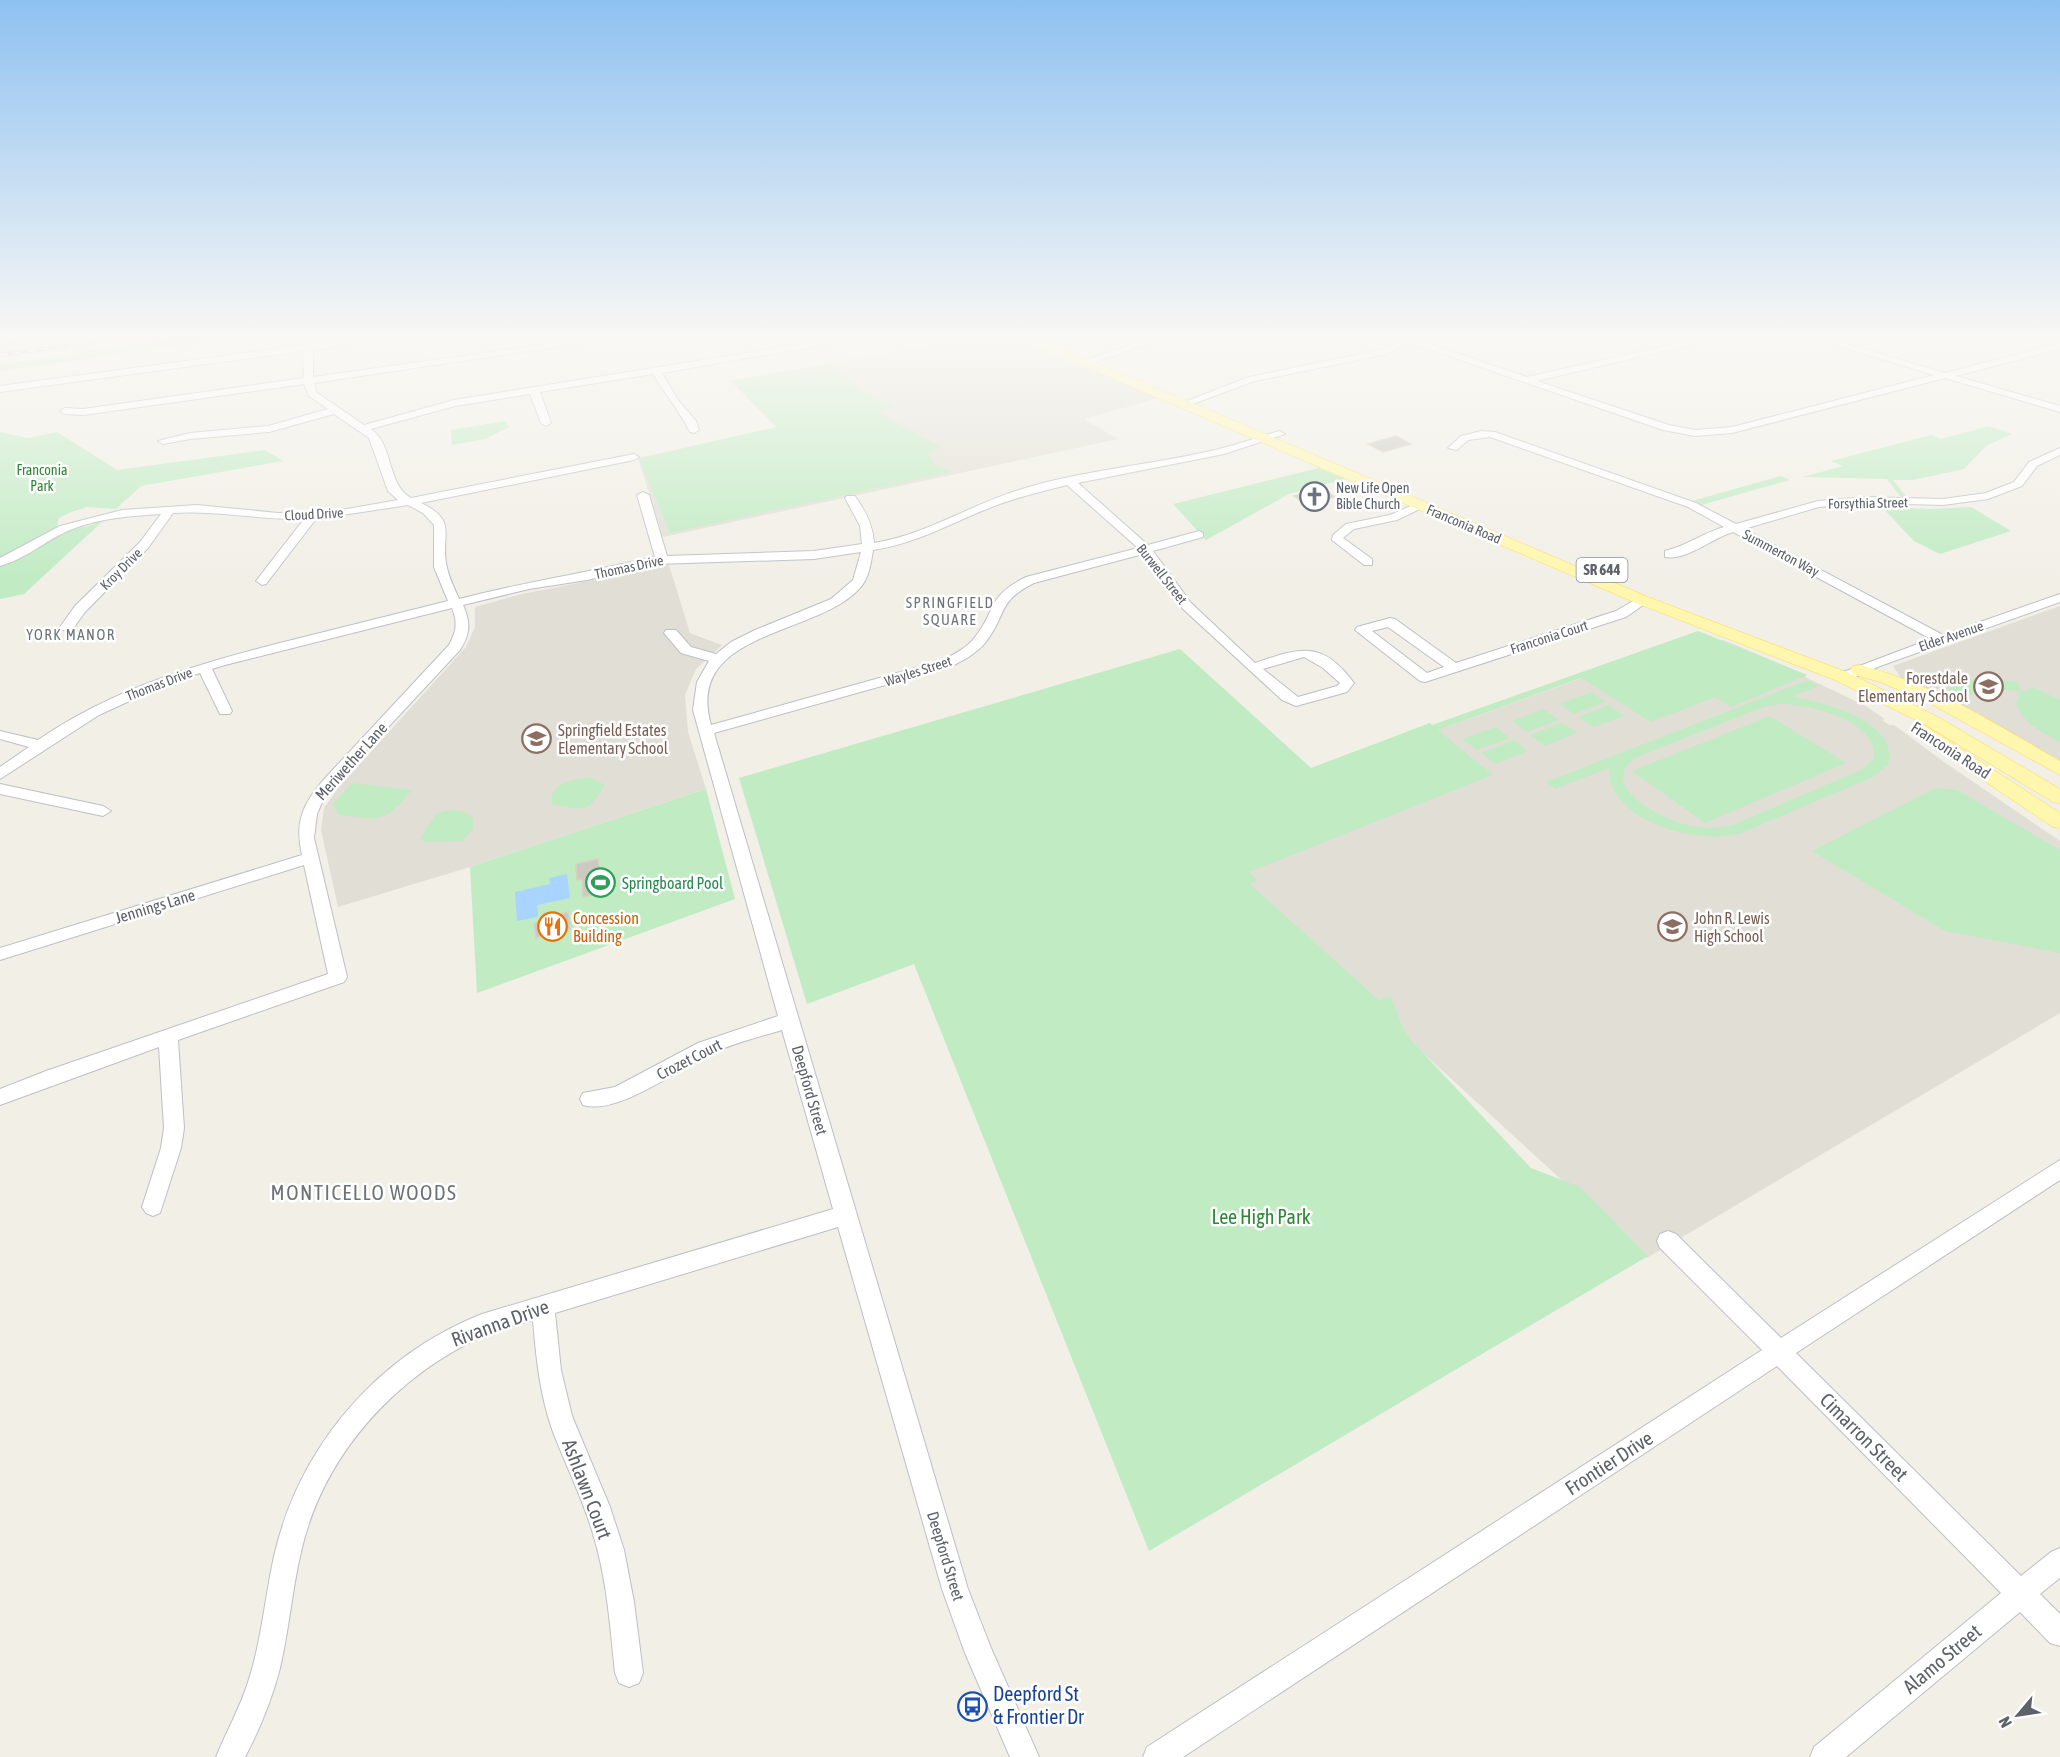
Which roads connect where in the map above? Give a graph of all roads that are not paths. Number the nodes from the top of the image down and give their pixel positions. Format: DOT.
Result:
graph roads {
  1 [pos="304,419"];
  2 [pos="350,419"];
  3 [pos="396,419"];
  4 [pos="545,419"];
  5 [pos="689,419"];
  6 [pos="1224,419"];
  7 [pos="1238,419"];
  8 [pos="1641,419"];
  9 [pos="1775,419"];
  10 [pos="546,423"];
  11 [pos="364,428"];
  12 [pos="694,430"];
  13 [pos="1273,437"];
  14 [pos="163,441"];
  15 [pos="1453,448"];
  16 [pos="2060,451"];
  17 [pos="634,457"];
  18 [pos="1069,481"];
  19 [pos="1397,483"];
  20 [pos="1378,488"];
  21 [pos="643,495"];
  22 [pos="850,498"];
  23 [pos="410,502"];
  24 [pos="1420,506"];
  25 [pos="171,508"];
  26 [pos="312,516"];
  27 [pos="1734,528"];
  28 [pos="1199,535"];
  29 [pos="868,548"];
  30 [pos="1146,549"];
  31 [pos="1670,554"];
  32 [pos="662,559"];
  33 [pos="0,562"];
  34 [pos="1368,562"];
  35 [pos="262,581"];
  36 [pos="2060,598"];
  37 [pos="1642,600"];
  38 [pos="456,603"];
  39 [pos="68,627"];
  40 [pos="671,633"];
  41 [pos="1941,639"];
  42 [pos="719,659"];
  43 [pos="204,667"];
  44 [pos="1253,668"];
  45 [pos="1454,668"];
  46 [pos="1851,674"];
  47 [pos="225,711"];
  48 [pos="706,731"];
  49 [pos="0,735"];
  50 [pos="40,745"];
  51 [pos="2060,769"];
  52 [pos="0,774"];
  53 [pos="2060,785"];
  54 [pos="0,789"];
  55 [pos="2060,798"];
  56 [pos="103,811"];
  57 [pos="2060,822"];
  58 [pos="310,858"];
  59 [pos="0,954"];
  60 [pos="789,1020"];
  61 [pos="168,1037"];
  62 [pos="0,1097"];
  63 [pos="590,1100"];
  64 [pos="2060,1169"];
  65 [pos="153,1207"];
  66 [pos="846,1215"];
  67 [pos="1668,1241"];
  68 [pos="543,1306"];
  69 [pos="1779,1352"];
  70 [pos="2060,1561"];
  71 [pos="2020,1594"];
  72 [pos="2060,1633"];
  73 [pos="629,1673"];
  74 [pos="230,1757"];
  75 [pos="1026,1757"];
  76 [pos="1157,1757"];
  77 [pos="1824,1757"];
  1 -- 14 [label="street"];
  2 -- 11 [label="street, Meriwether Lane"];
  3 -- 11 [label="street"];
  4 -- 10 [label="street"];
  5 -- 12 [label="street"];
  6 -- 13 [label="main road, Franconia Road / SR 644"];
  7 -- 13 [label="main road, Franconia Road / SR 644"];
  8 -- 9 [label="street"];
  11 -- 23 [label="street, Meriwether Lane"];
  13 -- 18 [label="street, Thomas Drive"];
  13 -- 19 [label="main road, Franconia Road / SR 644"];
  13 -- 20 [label="main road, Franconia Road / SR 644"];
  15 -- 27 [label="street, Summerton Way"];
  16 -- 27 [label="street, Forsythia Street"];
  17 -- 23 [label="street, Cloud Drive"];
  18 -- 29 [label="street, Thomas Drive"];
  18 -- 30 [label="street, Burwell Street"];
  19 -- 20 [label="main road"];
  19 -- 46 [label="main road, Franconia Road / SR 644"];
  20 -- 24 [label="main road, Franconia Road / SR 644"];
  21 -- 32 [label="street"];
  22 -- 29 [label="street, Deepford Street"];
  23 -- 26 [label="street, Cloud Drive"];
  23 -- 38 [label="street, Meriwether Lane"];
  24 -- 34 [label="street"];
  24 -- 37 [label="main road, Franconia Road / SR 644"];
  25 -- 26 [label="street, Cloud Drive"];
  25 -- 33 [label="street, Cloud Drive"];
  25 -- 39 [label="street, Kroy Drive"];
  26 -- 35 [label="street"];
  27 -- 31 [label="street, Forsythia Street"];
  27 -- 41 [label="street, Summerton Way"];
  28 -- 30 [label="street, Wayles Street"];
  29 -- 32 [label="street, Thomas Drive"];
  29 -- 42 [label="street, Deepford Street"];
  30 -- 44 [label="street, Burwell Street"];
  30 -- 48 [label="street, Wayles Street"];
  32 -- 38 [label="street, Thomas Drive"];
  36 -- 41 [label="street, Elder Avenue"];
  37 -- 45 [label="street, Franconia Court"];
  37 -- 46 [label="main road, Franconia Road / SR 644"];
  38 -- 43 [label="street, Thomas Drive"];
  38 -- 58 [label="street, Meriwether Lane"];
  40 -- 42 [label="street"];
  41 -- 46 [label="street, Elder Avenue"];
  42 -- 48 [label="street, Deepford Street"];
  43 -- 47 [label="street"];
  43 -- 50 [label="street, Thomas Drive"];
  44 -- 44 [label="street, Burwell Street"];
  45 -- 45 [label="street, Franconia Court"];
  46 -- 51 [label="main road, Franconia Road"];
  46 -- 53 [label="main road, Franconia Road / SR 644"];
  46 -- 55 [label="main road, Franconia Road / SR 644"];
  46 -- 57 [label="main road, Franconia Road"];
  48 -- 60 [label="street, Deepford Street"];
  49 -- 50 [label="street"];
  50 -- 52 [label="street, Thomas Drive"];
  54 -- 56 [label="street"];
  58 -- 59 [label="street, Jennings Lane"];
  58 -- 61 [label="street, Meriwether Lane"];
  60 -- 63 [label="street, Crozet Court"];
  60 -- 66 [label="street, Deepford Street"];
  61 -- 62 [label="street, Meriwether Lane"];
  61 -- 65 [label="street"];
  64 -- 69 [label="street, Frontier Drive"];
  66 -- 68 [label="street, Rivanna Drive"];
  66 -- 75 [label="street, Deepford Street"];
  67 -- 69 [label="street, Cimarron Street"];
  68 -- 73 [label="street, Ashlawn Court"];
  68 -- 74 [label="street, Rivanna Drive"];
  69 -- 71 [label="street, Cimarron Street"];
  69 -- 76 [label="street, Frontier Drive"];
  70 -- 71 [label="street, Alamo Street"];
  71 -- 72 [label="street, Cimarron Street"];
  71 -- 77 [label="street, Alamo Street"];
}
